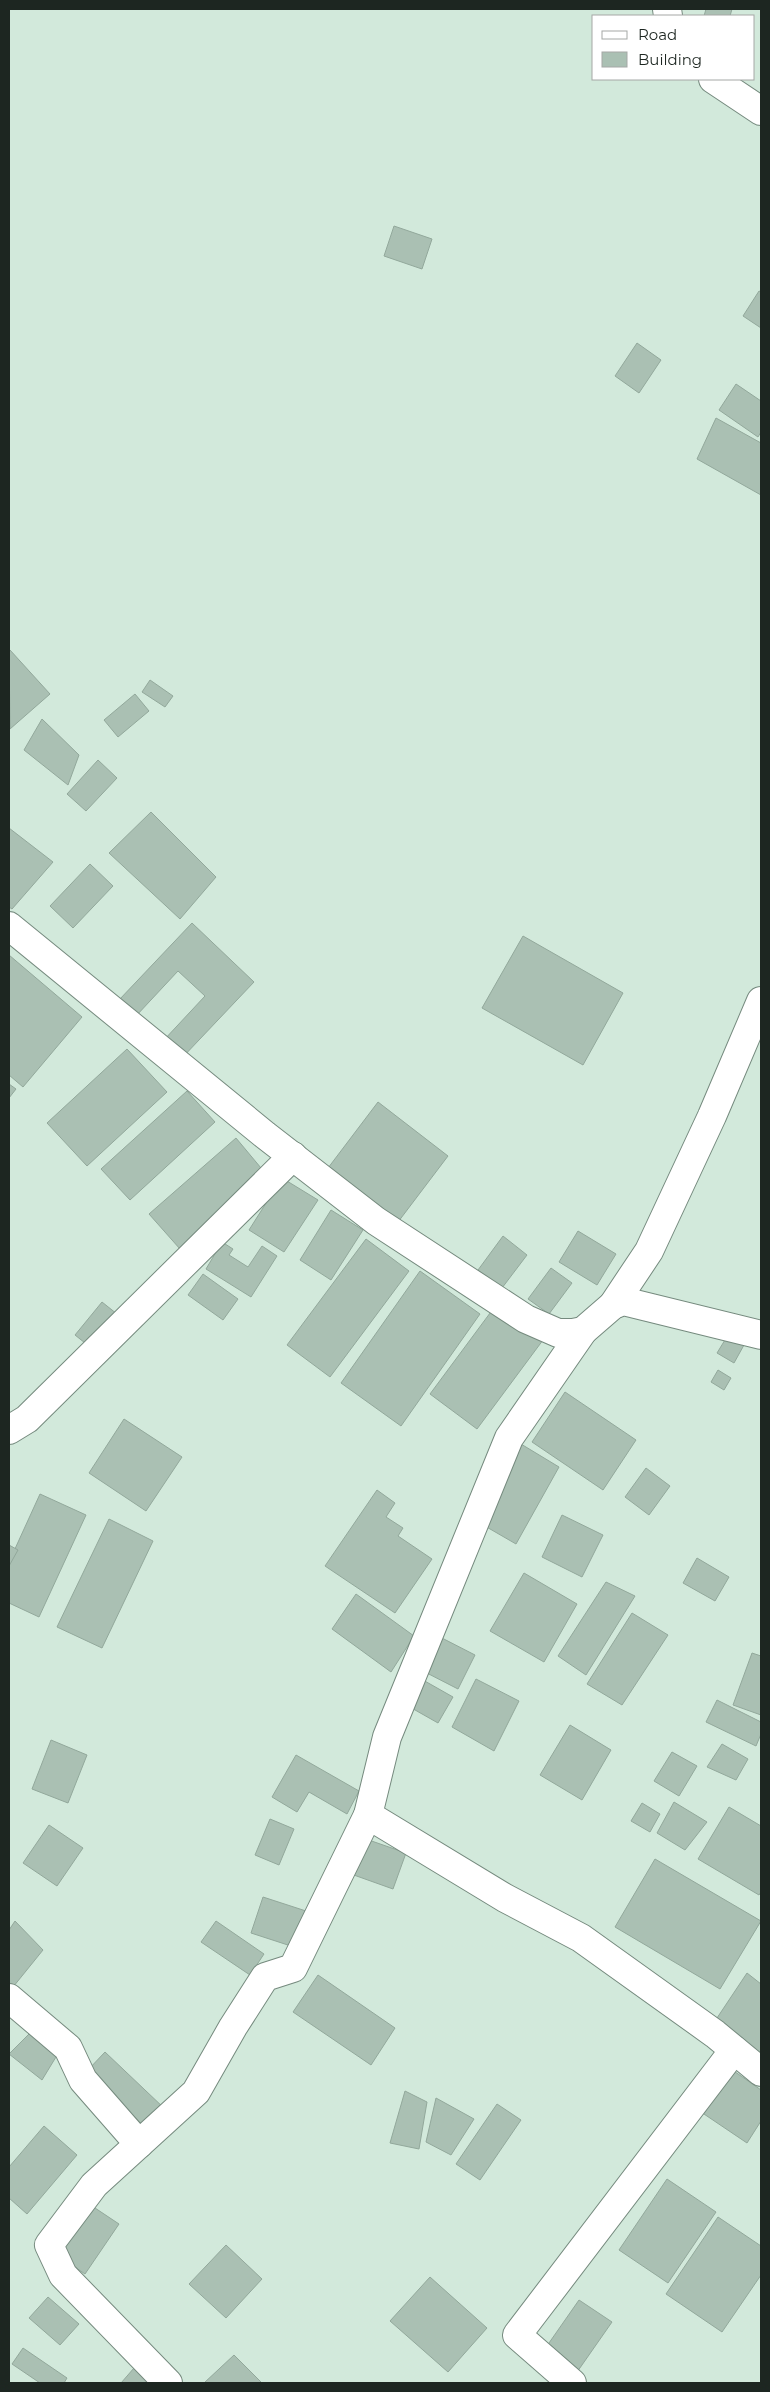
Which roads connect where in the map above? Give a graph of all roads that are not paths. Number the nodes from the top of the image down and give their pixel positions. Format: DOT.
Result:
graph roads {
  1 [pos="714,80"];
  2 [pos="761,111"];
  3 [pos="9,926"];
  4 [pos="761,1001"];
  5 [pos="293,1156"];
  6 [pos="613,1305"];
  7 [pos="583,1331"];
  8 [pos="761,1335"];
  9 [pos="9,1430"];
  10 [pos="368,1815"];
  11 [pos="9,1998"];
  12 [pos="734,2050"];
  13 [pos="761,2072"];
  14 [pos="139,2144"];
  15 [pos="168,2383"];
  16 [pos="572,2383"];
  1 -- 2 [label="street"];
  3 -- 5 [label="street"];
  4 -- 6 [label="street"];
  5 -- 7 [label="street"];
  5 -- 9 [label="street"];
  6 -- 7 [label="street"];
  6 -- 8 [label="street"];
  7 -- 10 [label="street"];
  10 -- 12 [label="street"];
  10 -- 14 [label="street"];
  11 -- 14 [label="street"];
  12 -- 13 [label="street"];
  12 -- 16 [label="street"];
  14 -- 15 [label="street"];
}
